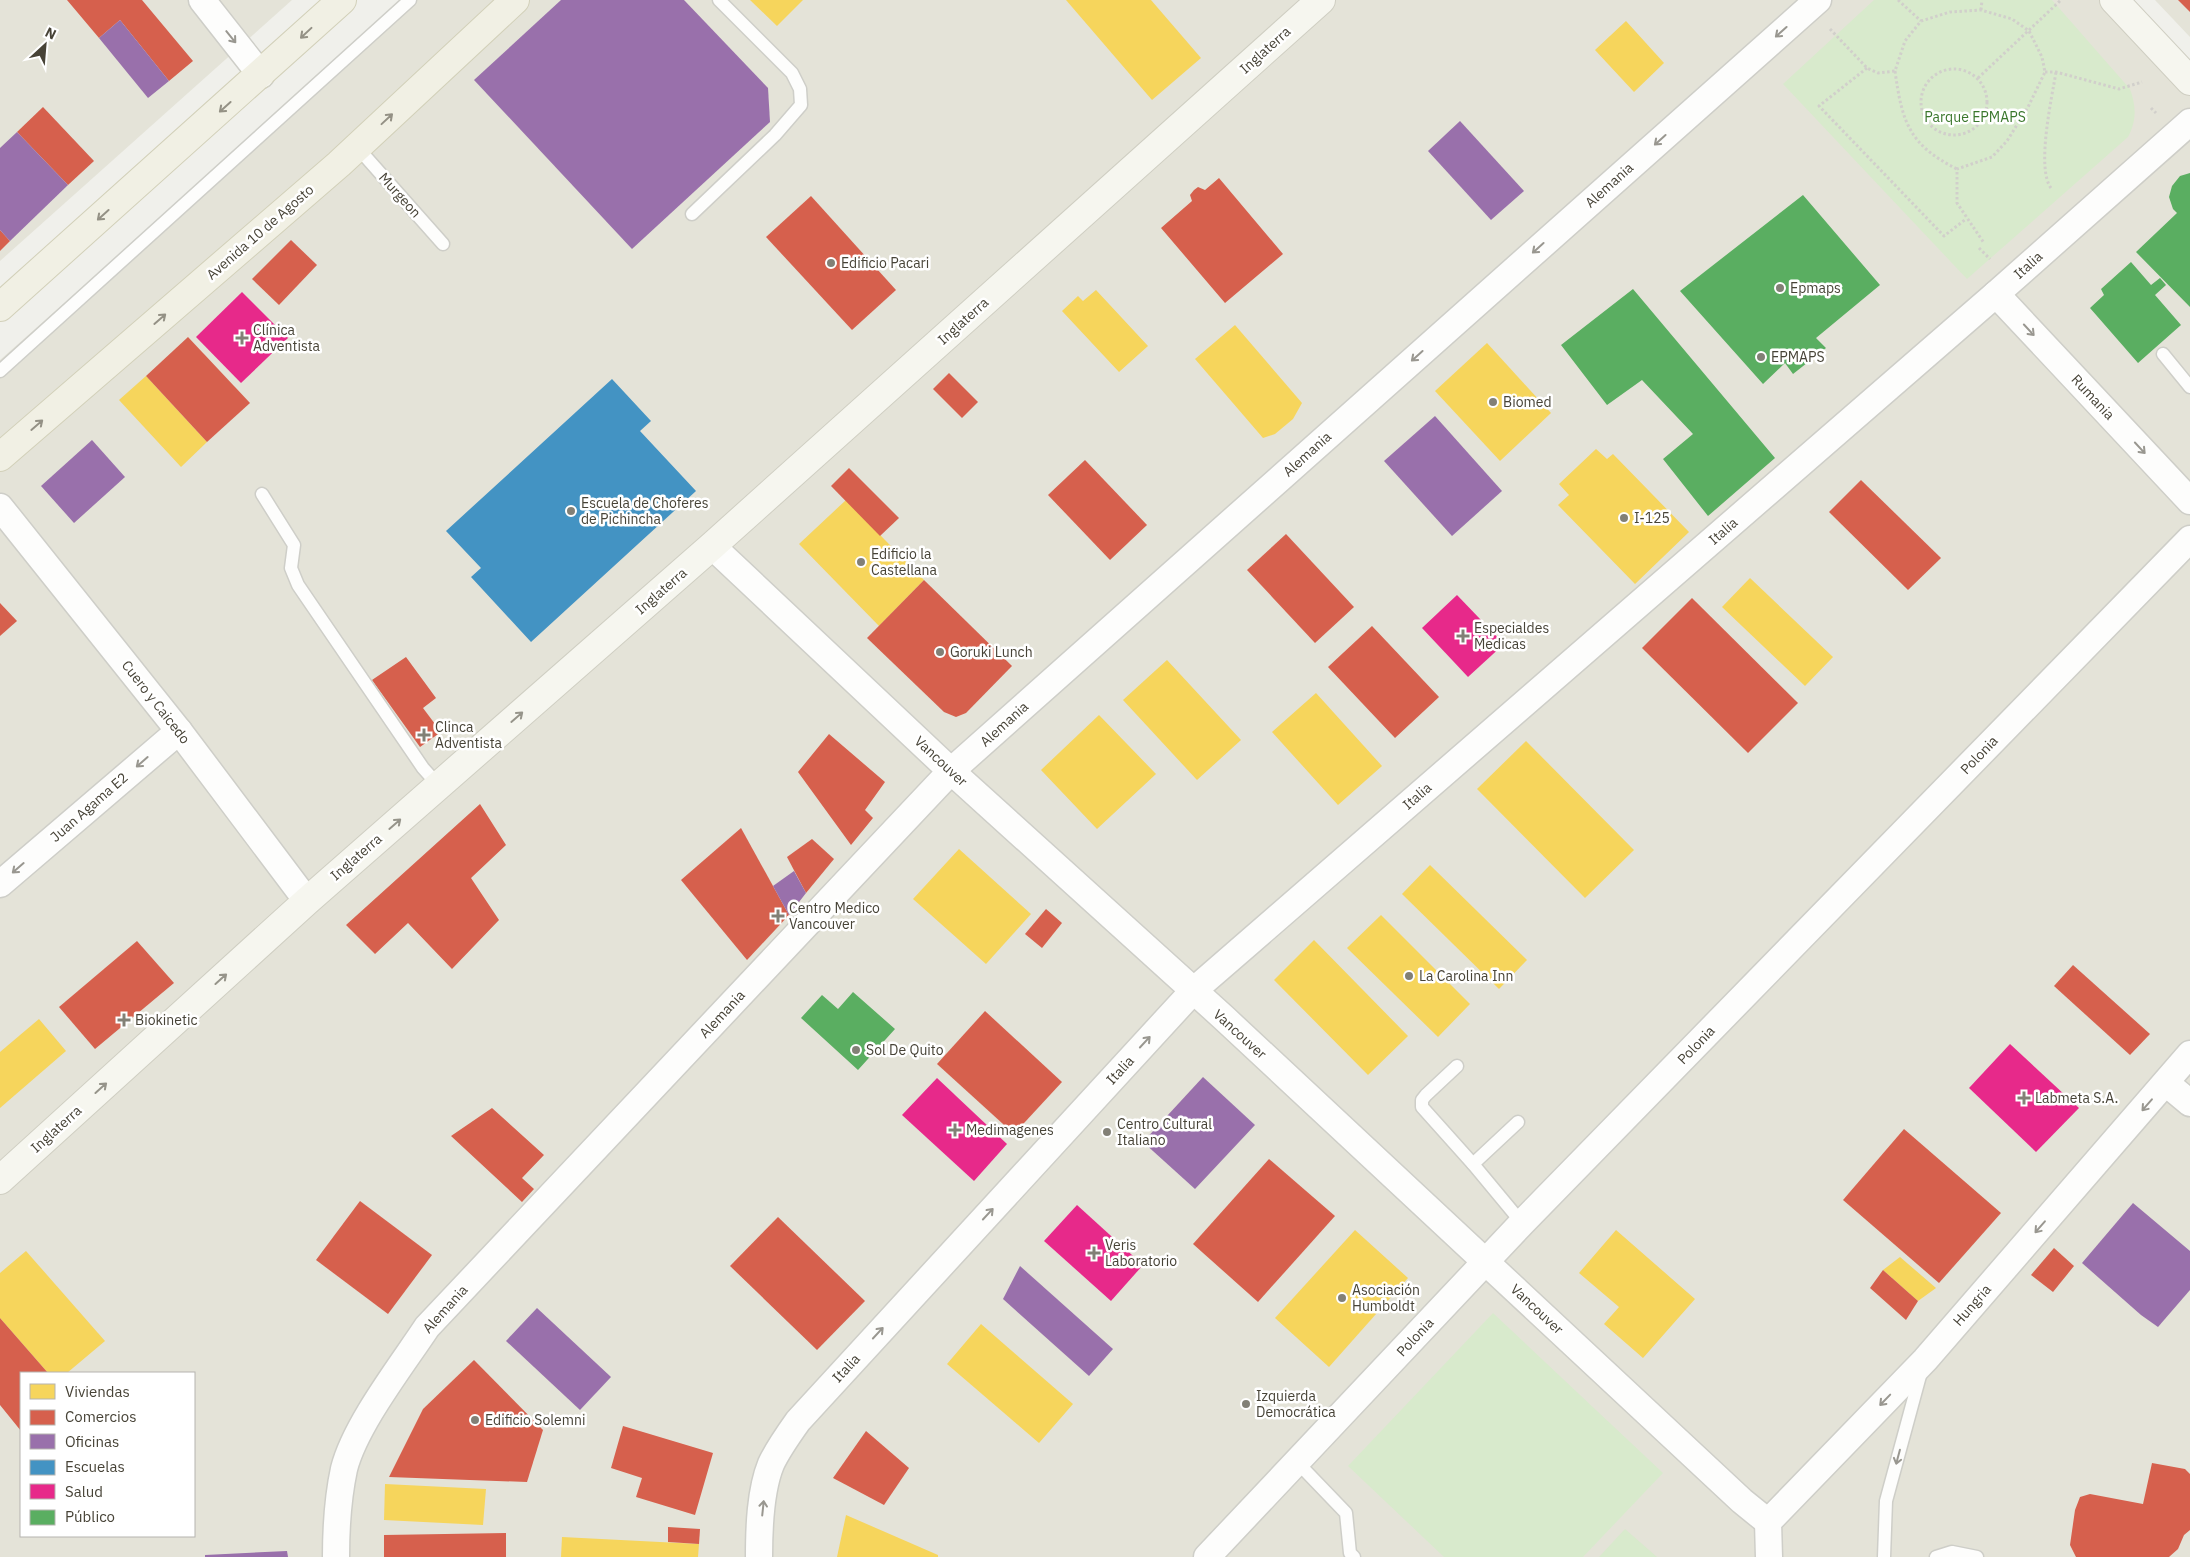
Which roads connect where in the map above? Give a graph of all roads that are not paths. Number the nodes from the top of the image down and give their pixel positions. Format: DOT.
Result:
graph roads {
  1 [pos="202,0"];
  2 [pos="342,0"];
  3 [pos="410,0"];
  4 [pos="515,0"];
  5 [pos="720,0"];
  6 [pos="1321,0"];
  7 [pos="1818,0"];
  8 [pos="2114,0"];
  9 [pos="261,74"];
  10 [pos="2190,82"];
  11 [pos="2190,122"];
  12 [pos="356,147"];
  13 [pos="692,214"];
  14 [pos="443,244"];
  15 [pos="1996,294"];
  16 [pos="0,307"];
  17 [pos="2164,354"];
  18 [pos="0,371"];
  19 [pos="2190,387"];
  20 [pos="0,457"];
  21 [pos="262,494"];
  22 [pos="2190,501"];
  23 [pos="0,507"];
  24 [pos="2190,539"];
  25 [pos="712,546"];
  26 [pos="179,731"];
  27 [pos="951,771"];
  28 [pos="438,786"];
  29 [pos="0,884"];
  30 [pos="307,901"];
  31 [pos="1193,991"];
  32 [pos="2190,1054"];
  33 [pos="1457,1066"];
  34 [pos="2166,1083"];
  35 [pos="2190,1103"];
  36 [pos="1518,1122"];
  37 [pos="1473,1164"];
  38 [pos="0,1180"];
  39 [pos="1522,1223"];
  40 [pos="1486,1262"];
  41 [pos="1924,1360"];
  42 [pos="1296,1462"];
  43 [pos="1768,1522"];
  44 [pos="336,1557"];
  45 [pos="758,1557"];
  46 [pos="1207,1557"];
  47 [pos="1354,1557"];
  48 [pos="1769,1557"];
  49 [pos="1884,1557"];
  50 [pos="1936,1557"];
  51 [pos="1977,1557"];
  1 -- 9 [label="street, one-way"];
  2 -- 9 [label="main road, one-way"];
  3 -- 18 [label="lane"];
  12 -- 4 [label="main road, Avenida 10 de Agosto, one-way"];
  5 -- 13 [label="lane"];
  6 -- 25 [label="street, Inglaterra"];
  7 -- 27 [label="street, Alemania, one-way"];
  8 -- 10 [label="street"];
  9 -- 16 [label="main road, one-way"];
  11 -- 15 [label="street, Italia"];
  12 -- 14 [label="lane, Murgeon"];
  20 -- 12 [label="main road, Avenida 10 de Agosto, one-way"];
  15 -- 22 [label="street, Rumania, one-way"];
  15 -- 31 [label="street, Italia"];
  17 -- 19 [label="lane"];
  21 -- 28 [label="lane"];
  23 -- 26 [label="street, Cuero y Caicedo"];
  24 -- 39 [label="street, Polonia"];
  25 -- 27 [label="street, Vancouver"];
  28 -- 25 [label="street, Inglaterra, one-way"];
  26 -- 29 [label="street, Juan Agama E2, one-way"];
  26 -- 30 [label="street, Cuero y Caicedo"];
  27 -- 31 [label="street, Vancouver"];
  27 -- 44 [label="street, Alemania"];
  30 -- 28 [label="street, Inglaterra, one-way"];
  38 -- 30 [label="street, Inglaterra, one-way"];
  31 -- 40 [label="street, Vancouver"];
  45 -- 31 [label="street, Italia, one-way"];
  32 -- 34 [label="street, Hungria"];
  33 -- 37 [label="lane"];
  34 -- 35 [label="street"];
  34 -- 41 [label="street, Hungria, one-way"];
  36 -- 37 [label="lane"];
  37 -- 39 [label="lane"];
  39 -- 40 [label="street, Polonia"];
  40 -- 42 [label="street, Polonia"];
  40 -- 43 [label="street, Vancouver"];
  41 -- 43 [label="street, Hungria, one-way"];
  41 -- 49 [label="lane, one-way"];
  42 -- 46 [label="street, Polonia"];
  42 -- 47 [label="lane"];
  43 -- 48 [label="street"];
  50 -- 51 [label="lane"];
}
